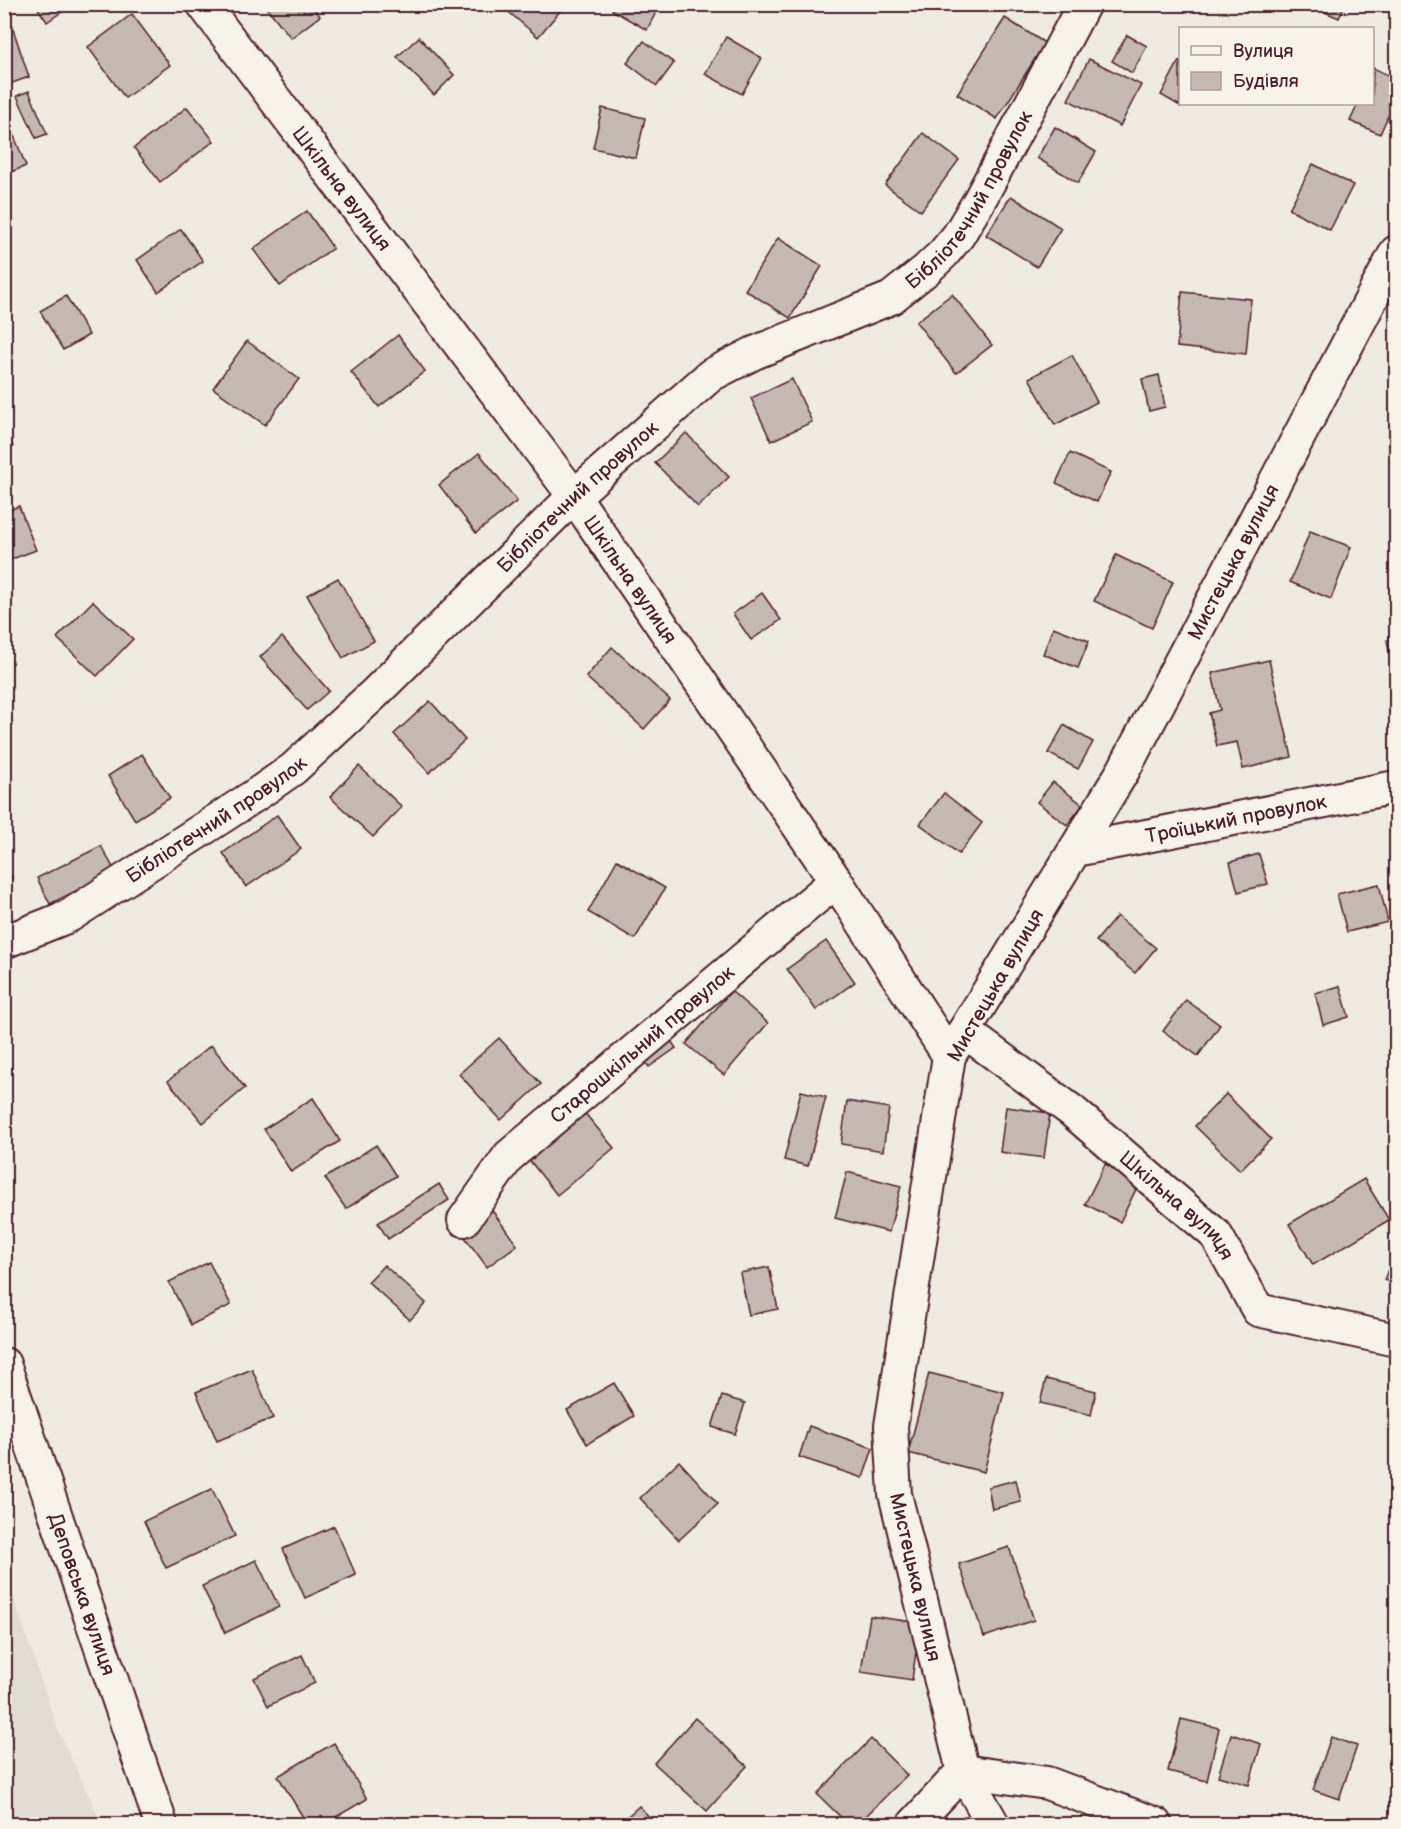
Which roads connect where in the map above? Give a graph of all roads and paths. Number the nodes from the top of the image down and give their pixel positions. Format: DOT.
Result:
graph roads {
  1 [pos="203,4"];
  2 [pos="1084,4"];
  3 [pos="1396,252"];
  4 [pos="574,496"];
  5 [pos="1396,787"];
  6 [pos="1075,850"];
  7 [pos="836,881"];
  8 [pos="4,942"];
  9 [pos="956,1044"];
  10 [pos="464,1220"];
  11 [pos="1396,1340"];
  12 [pos="4,1364"];
  13 [pos="963,1771"];
  14 [pos="161,1824"];
  15 [pos="914,1824"];
  16 [pos="993,1824"];
  17 [pos="1156,1824"];
  1 -- 4 [label="street, Шкільна вулиця"];
  2 -- 4 [label="street, Бібліотечний провулок"];
  3 -- 6 [label="street, Мистецька вулиця"];
  4 -- 7 [label="street, Шкільна вулиця"];
  4 -- 8 [label="street, Бібліотечний провулок"];
  5 -- 6 [label="street, Троїцький провулок"];
  6 -- 9 [label="street, Мистецька вулиця"];
  7 -- 9 [label="street, Шкільна вулиця"];
  7 -- 10 [label="street, Старошкільний провулок"];
  9 -- 11 [label="street, Шкільна вулиця"];
  9 -- 13 [label="street, Мистецька вулиця"];
  12 -- 14 [label="street, Деповська вулиця"];
  13 -- 15 [label="street"];
  13 -- 16 [label="street, Мистецька вулиця"];
  13 -- 17 [label="street"];
}
